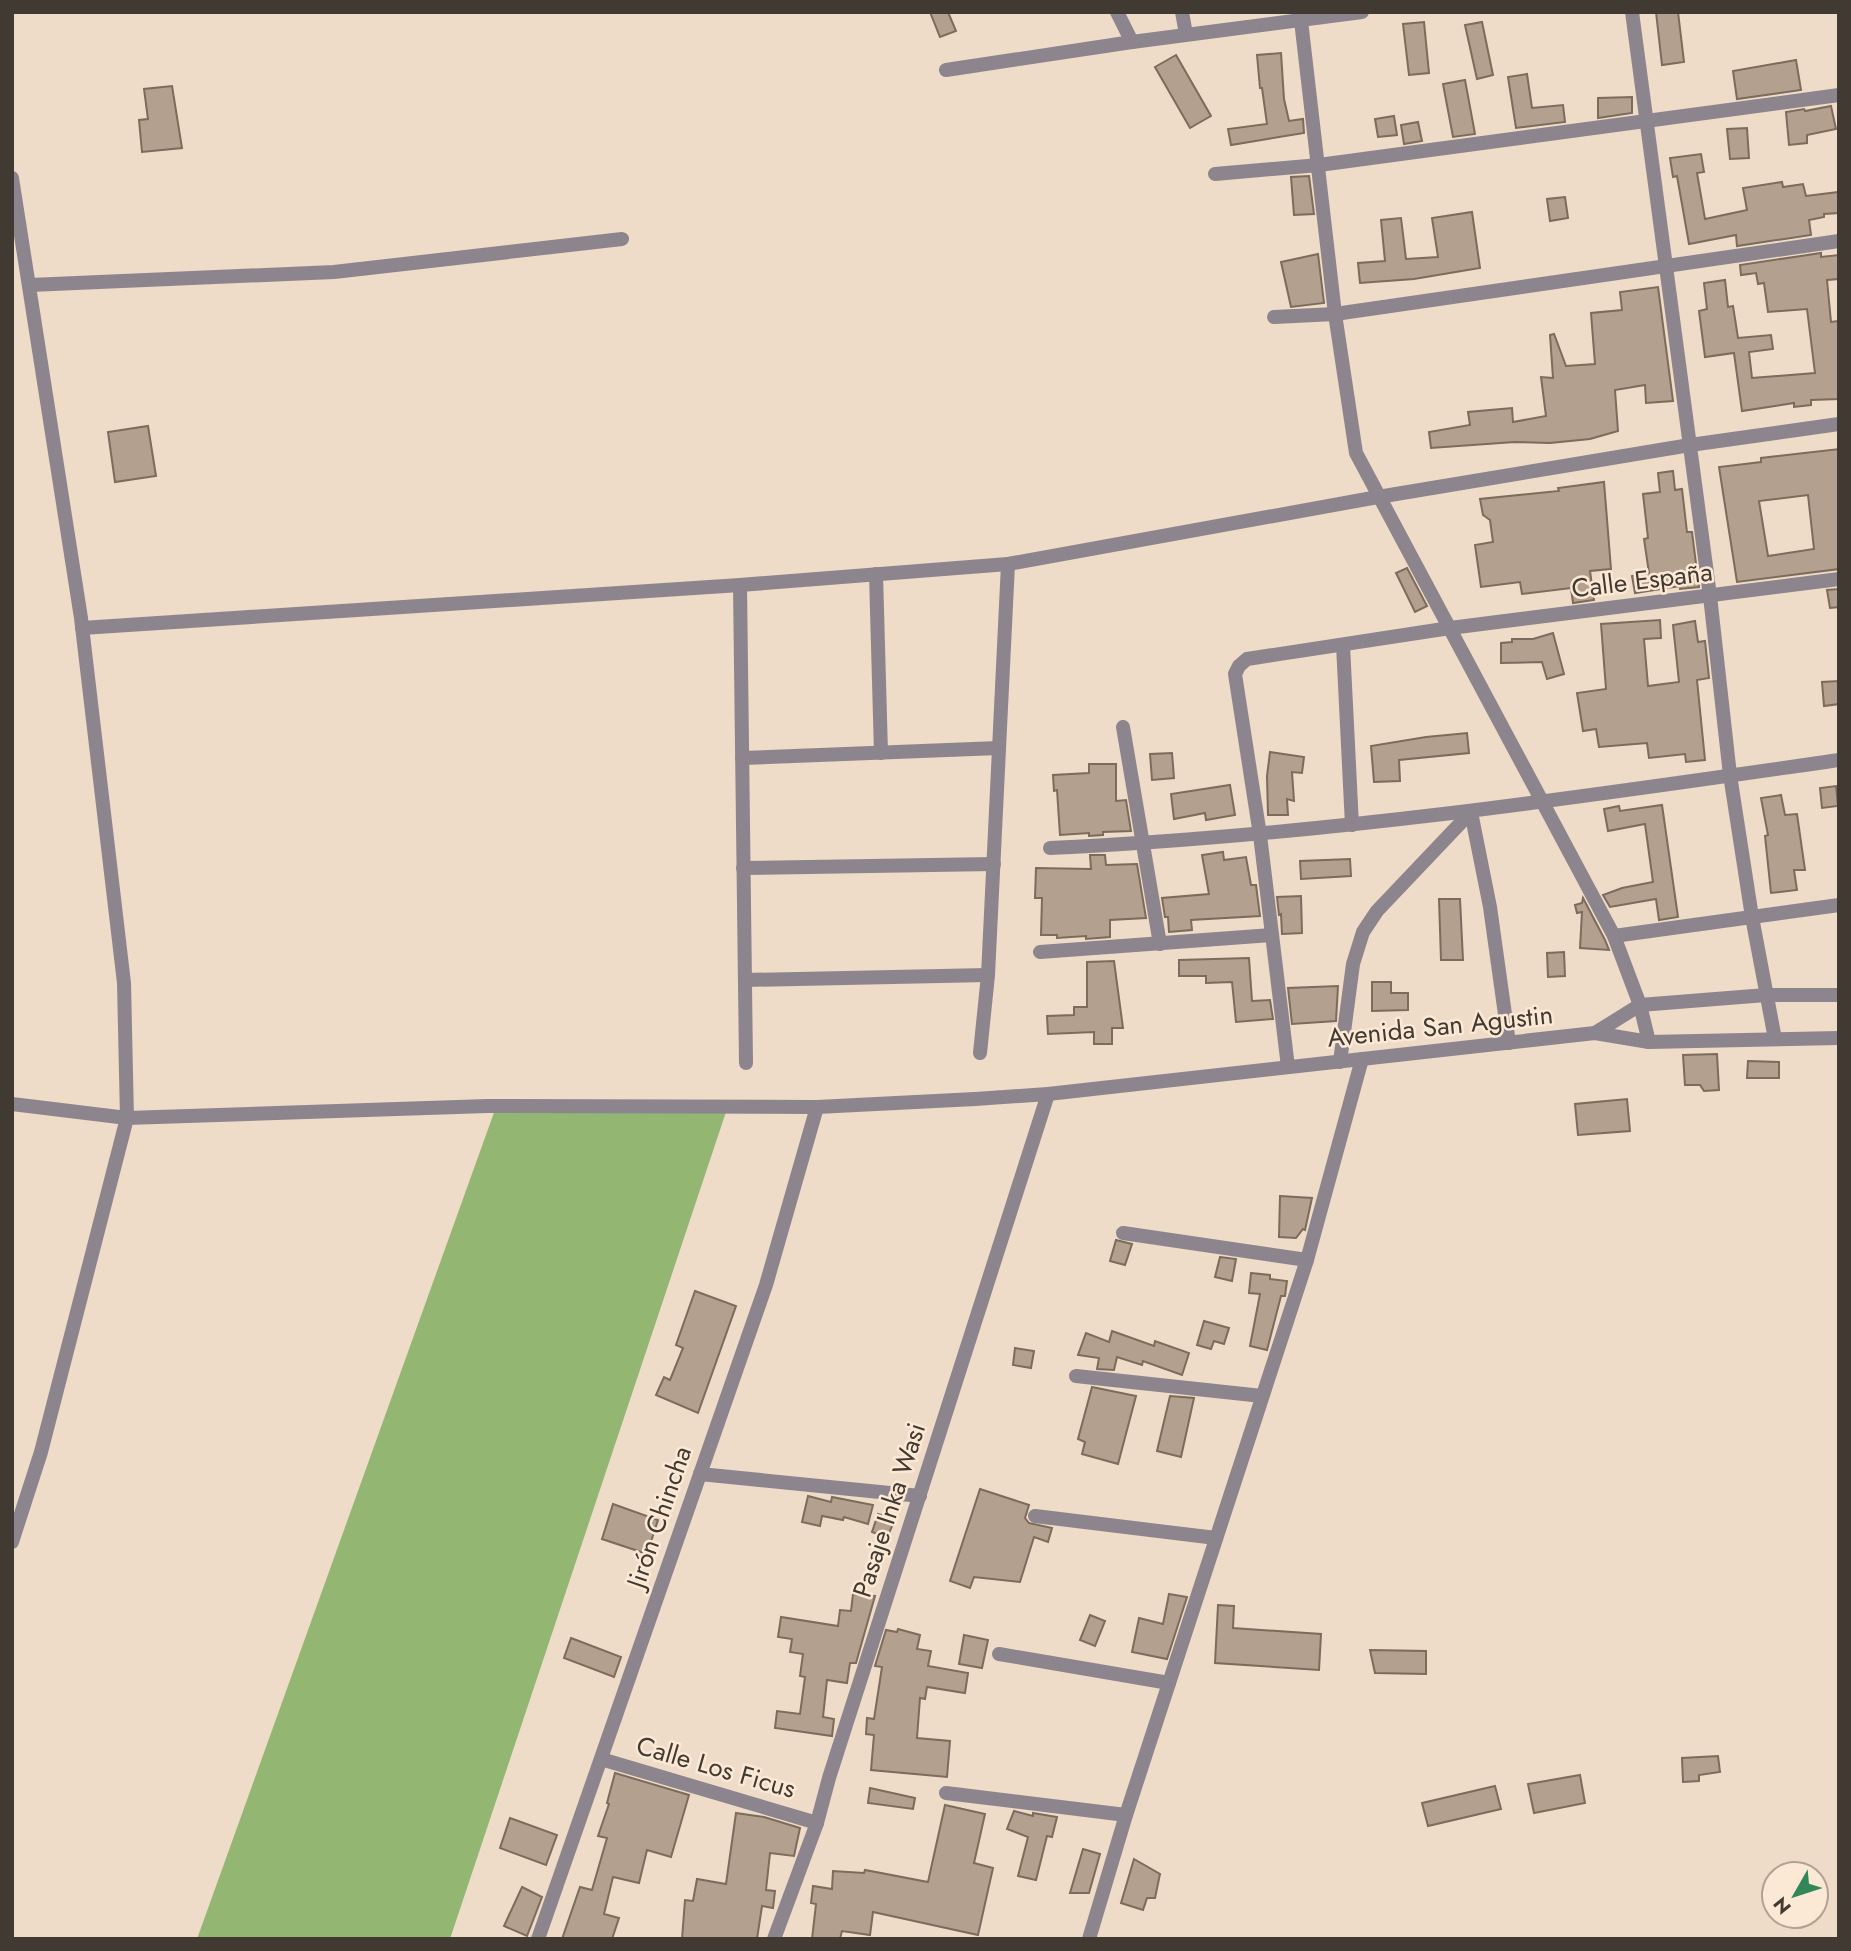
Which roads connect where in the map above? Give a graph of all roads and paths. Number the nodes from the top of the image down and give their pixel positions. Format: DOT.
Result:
graph roads {
  1 [pos="1117,12"];
  2 [pos="1182,12"];
  3 [pos="1362,12"];
  4 [pos="1632,12"];
  5 [pos="1301,17"];
  6 [pos="1186,34"];
  7 [pos="1132,42"];
  8 [pos="946,70"];
  9 [pos="1839,95"];
  10 [pos="1646,122"];
  11 [pos="1319,165"];
  12 [pos="1215,174"];
  13 [pos="12,178"];
  14 [pos="622,239"];
  15 [pos="1839,241"];
  16 [pos="1666,265"];
  17 [pos="30,285"];
  18 [pos="1335,314"];
  19 [pos="1274,317"];
  20 [pos="1839,424"];
  21 [pos="1690,445"];
  22 [pos="1378,497"];
  23 [pos="1008,564"];
  24 [pos="876,574"];
  25 [pos="1839,579"];
  26 [pos="740,585"];
  27 [pos="1710,596"];
  28 [pos="82,628"];
  29 [pos="1450,628"];
  30 [pos="1343,645"];
  31 [pos="1124,727"];
  32 [pos="999,748"];
  33 [pos="881,753"];
  34 [pos="742,758"];
  35 [pos="1839,760"];
  36 [pos="1730,775"];
  37 [pos="1541,803"];
  38 [pos="1471,812"];
  39 [pos="1352,825"];
  40 [pos="1260,835"];
  41 [pos="1143,844"];
  42 [pos="1050,848"];
  43 [pos="994,864"];
  44 [pos="743,868"];
  45 [pos="1839,905"];
  46 [pos="1752,917"];
  47 [pos="1272,935"];
  48 [pos="1614,936"];
  49 [pos="1160,944"];
  50 [pos="1040,952"];
  51 [pos="988,975"];
  52 [pos="745,980"];
  53 [pos="1766,995"];
  54 [pos="1839,995"];
  55 [pos="1640,1005"];
  56 [pos="1595,1033"];
  57 [pos="1839,1038"];
  58 [pos="1775,1039"];
  59 [pos="1649,1042"];
  60 [pos="1509,1043"];
  61 [pos="980,1053"];
  62 [pos="1362,1059"];
  63 [pos="1340,1062"];
  64 [pos="746,1063"];
  65 [pos="1287,1067"];
  66 [pos="1048,1094"];
  67 [pos="12,1104"];
  68 [pos="817,1107"];
  69 [pos="127,1118"];
  70 [pos="1123,1233"];
  71 [pos="1307,1260"];
  72 [pos="1076,1376"];
  73 [pos="1262,1396"];
  74 [pos="700,1474"];
  75 [pos="919,1496"];
  76 [pos="1035,1516"];
  77 [pos="1216,1538"];
  78 [pos="12,1542"];
  79 [pos="999,1654"];
  80 [pos="1169,1683"];
  81 [pos="601,1759"];
  82 [pos="946,1793"];
  83 [pos="1126,1815"];
  84 [pos="817,1823"];
  85 [pos="538,1939"];
  86 [pos="774,1939"];
  87 [pos="1089,1939"];
  1 -- 7 [label="street"];
  2 -- 6 [label="street"];
  3 -- 5 [label="street"];
  4 -- 10 [label="street"];
  5 -- 6 [label="street"];
  5 -- 11 [label="street"];
  6 -- 7 [label="street"];
  7 -- 8 [label="street"];
  9 -- 10 [label="street"];
  10 -- 11 [label="street"];
  10 -- 16 [label="street"];
  11 -- 12 [label="street"];
  11 -- 18 [label="street"];
  13 -- 17 [label="street"];
  14 -- 17 [label="street"];
  15 -- 16 [label="street"];
  16 -- 18 [label="street"];
  16 -- 21 [label="street"];
  17 -- 28 [label="street"];
  18 -- 19 [label="street"];
  18 -- 22 [label="street"];
  20 -- 21 [label="street"];
  21 -- 22 [label="street"];
  21 -- 27 [label="street"];
  22 -- 23 [label="street"];
  22 -- 29 [label="street"];
  23 -- 24 [label="street"];
  23 -- 32 [label="street"];
  24 -- 26 [label="street"];
  24 -- 33 [label="street"];
  25 -- 27 [label="street, Calle España"];
  26 -- 28 [label="street"];
  26 -- 34 [label="street"];
  27 -- 29 [label="street, Calle España"];
  27 -- 36 [label="street"];
  28 -- 69 [label="street"];
  29 -- 30 [label="street, Calle España"];
  29 -- 37 [label="street"];
  30 -- 39 [label="street"];
  30 -- 40 [label="street, Calle España"];
  31 -- 41 [label="street"];
  32 -- 33 [label="street"];
  32 -- 43 [label="street"];
  33 -- 34 [label="street"];
  34 -- 44 [label="street"];
  35 -- 36 [label="street"];
  36 -- 37 [label="street"];
  36 -- 46 [label="street"];
  37 -- 38 [label="street"];
  37 -- 48 [label="street"];
  38 -- 39 [label="street"];
  38 -- 60 [label="street"];
  38 -- 63 [label="street"];
  39 -- 40 [label="street"];
  40 -- 41 [label="street"];
  40 -- 47 [label="street, Calle España"];
  41 -- 42 [label="street"];
  41 -- 49 [label="street"];
  43 -- 44 [label="street"];
  43 -- 51 [label="street"];
  44 -- 52 [label="street"];
  45 -- 46 [label="street"];
  46 -- 48 [label="street"];
  46 -- 53 [label="street"];
  47 -- 49 [label="street"];
  47 -- 65 [label="street, Calle España"];
  48 -- 55 [label="street"];
  49 -- 50 [label="street"];
  51 -- 52 [label="street"];
  51 -- 61 [label="street"];
  52 -- 64 [label="street"];
  53 -- 54 [label="street"];
  53 -- 55 [label="street"];
  53 -- 58 [label="street"];
  55 -- 56 [label="street"];
  55 -- 59 [label="street"];
  56 -- 59 [label="street, Avenida San Agustin"];
  56 -- 60 [label="street, Avenida San Agustin"];
  57 -- 58 [label="street, Avenida San Agustin"];
  58 -- 59 [label="street, Avenida San Agustin"];
  60 -- 62 [label="street, Avenida San Agustin"];
  62 -- 63 [label="street, Avenida San Agustin"];
  62 -- 71 [label="street"];
  63 -- 65 [label="street, Avenida San Agustin"];
  65 -- 66 [label="street, Avenida San Agustin"];
  66 -- 68 [label="street, Avenida San Agustin"];
  66 -- 75 [label="street, Pasaje Inka Wasi"];
  67 -- 69 [label="street, Avenida San Agustin"];
  68 -- 69 [label="street, Avenida San Agustin"];
  68 -- 74 [label="street, Jirón Chincha"];
  69 -- 78 [label="street"];
  70 -- 71 [label="street"];
  71 -- 73 [label="street"];
  72 -- 73 [label="street"];
  73 -- 77 [label="street"];
  74 -- 75 [label="street"];
  74 -- 81 [label="street, Jirón Chincha"];
  75 -- 84 [label="street, Pasaje Inka Wasi"];
  76 -- 77 [label="street"];
  77 -- 80 [label="street"];
  79 -- 80 [label="street"];
  80 -- 83 [label="street"];
  81 -- 84 [label="street, Calle Los Ficus"];
  81 -- 85 [label="street, Jirón Chincha"];
  82 -- 83 [label="street"];
  83 -- 87 [label="street"];
  84 -- 86 [label="street, Pasaje Inka Wasi"];
}
